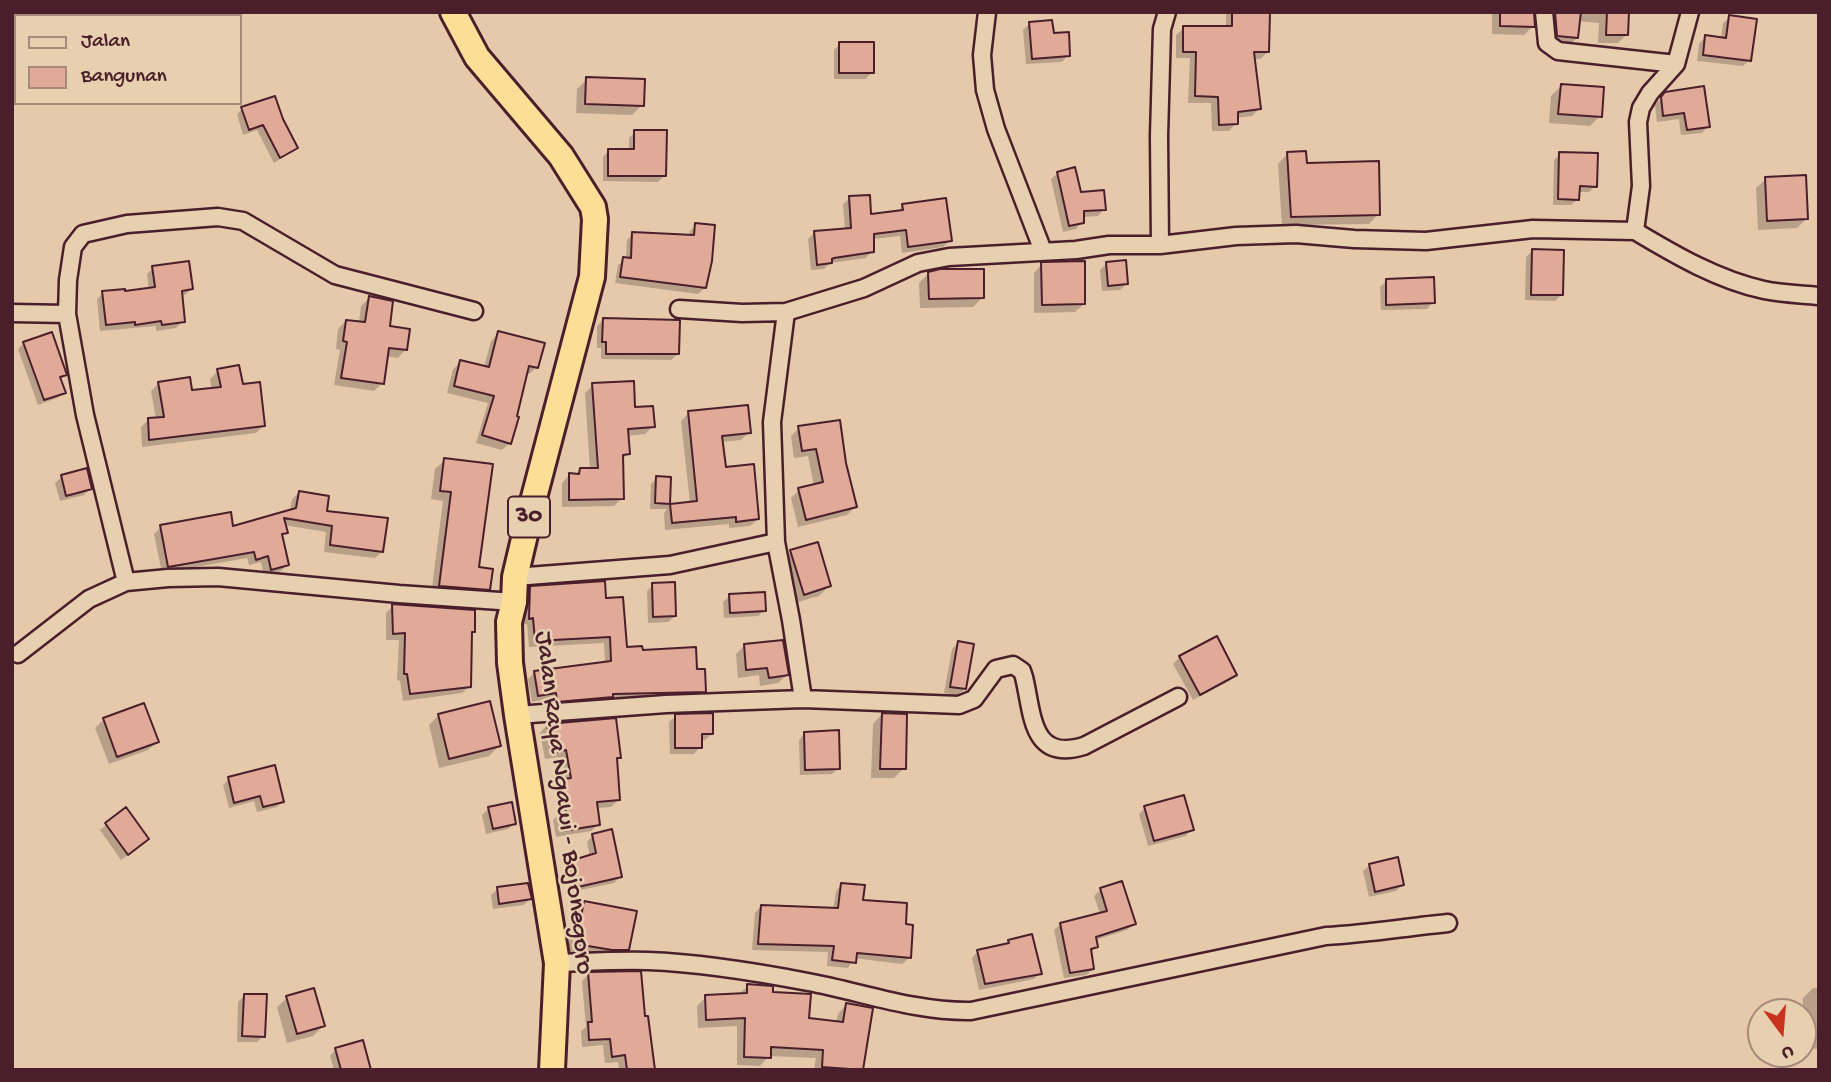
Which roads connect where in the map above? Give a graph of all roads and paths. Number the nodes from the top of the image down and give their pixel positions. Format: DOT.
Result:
graph roads {
  1 [pos="453,12"];
  2 [pos="988,12"];
  3 [pos="1167,12"];
  4 [pos="1544,12"];
  5 [pos="1690,12"];
  6 [pos="1676,64"];
  7 [pos="1635,231"];
  8 [pos="1160,245"];
  9 [pos="1043,251"];
  10 [pos="1819,296"];
  11 [pos="679,309"];
  12 [pos="474,311"];
  13 [pos="786,312"];
  14 [pos="12,313"];
  15 [pos="67,314"];
  16 [pos="776,542"];
  17 [pos="126,582"];
  18 [pos="514,589"];
  19 [pos="18,654"];
  20 [pos="1178,696"];
  21 [pos="803,699"];
  22 [pos="517,715"];
  23 [pos="1448,923"];
  24 [pos="557,964"];
  25 [pos="552,1070"];
  1 -- 18 [label="highway, Jalan Raya Ngawi - Bojonegoro / 30"];
  2 -- 9 [label="street"];
  3 -- 8 [label="street"];
  4 -- 6 [label="street"];
  5 -- 6 [label="street"];
  6 -- 7 [label="street"];
  7 -- 8 [label="street"];
  7 -- 10 [label="street"];
  8 -- 9 [label="street"];
  9 -- 13 [label="street"];
  11 -- 13 [label="street"];
  12 -- 15 [label="street"];
  13 -- 16 [label="street"];
  14 -- 15 [label="street"];
  15 -- 17 [label="street"];
  16 -- 18 [label="street"];
  16 -- 21 [label="street"];
  17 -- 18 [label="street"];
  17 -- 19 [label="street"];
  18 -- 22 [label="highway, Jalan Raya Ngawi - Bojonegoro / 30"];
  20 -- 21 [label="street"];
  21 -- 22 [label="street"];
  22 -- 24 [label="highway, Jalan Raya Ngawi - Bojonegoro / 30"];
  23 -- 24 [label="street"];
  24 -- 25 [label="highway, Jalan Raya Ngawi - Bojonegoro / 30"];
}
